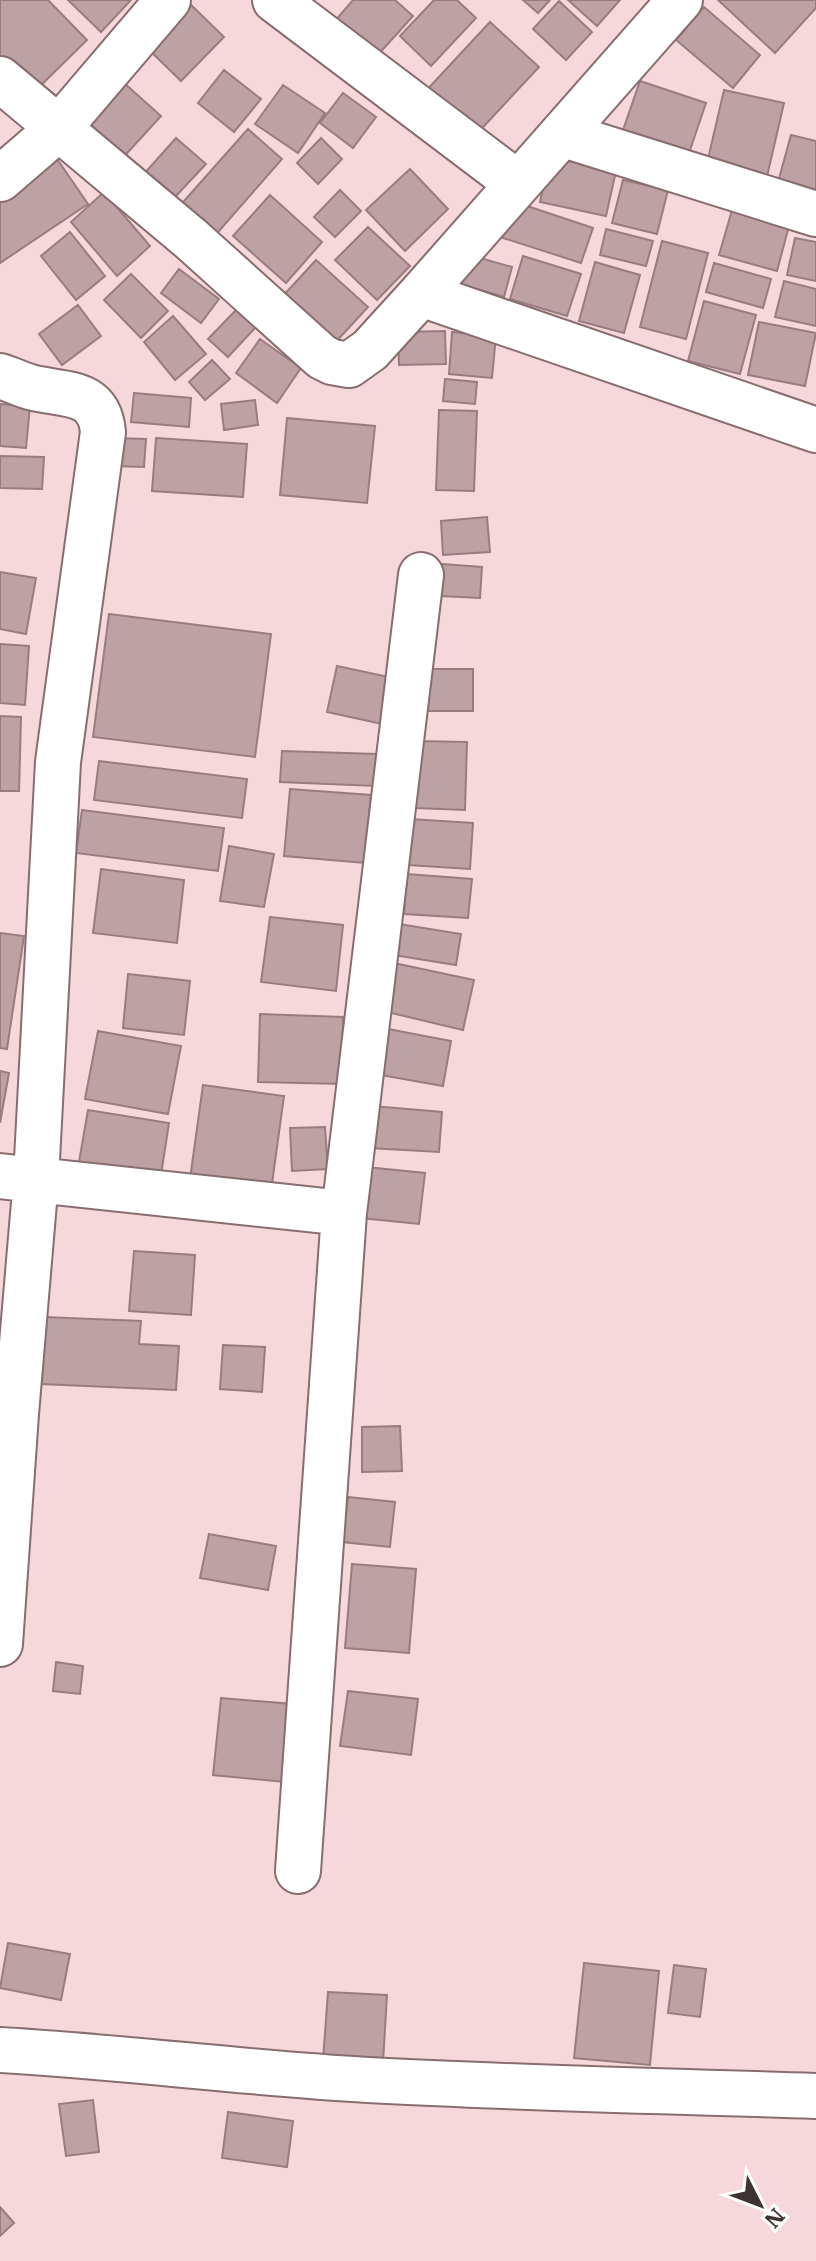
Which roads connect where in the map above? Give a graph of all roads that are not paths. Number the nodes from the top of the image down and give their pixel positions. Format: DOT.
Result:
graph roads {
  1 [pos="168,0"];
  2 [pos="275,0"];
  3 [pos="666,5"];
  4 [pos="0,79"];
  5 [pos="58,129"];
  6 [pos="564,135"];
  7 [pos="0,179"];
  8 [pos="517,183"];
  9 [pos="816,214"];
  10 [pos="421,294"];
  11 [pos="0,376"];
  12 [pos="816,430"];
  13 [pos="421,575"];
  14 [pos="18,1177"];
  15 [pos="344,1213"];
  16 [pos="0,1644"];
  17 [pos="298,1871"];
  18 [pos="0,2050"];
  19 [pos="816,2096"];
  1 -- 5 [label="street"];
  2 -- 8 [label="street"];
  3 -- 6 [label="street"];
  4 -- 5 [label="street"];
  5 -- 7 [label="street"];
  5 -- 10 [label="street"];
  6 -- 8 [label="street"];
  6 -- 9 [label="street"];
  8 -- 10 [label="street"];
  10 -- 12 [label="street"];
  11 -- 14 [label="street"];
  13 -- 15 [label="street"];
  14 -- 15 [label="street"];
  14 -- 16 [label="street"];
  15 -- 17 [label="street"];
  18 -- 19 [label="street"];
}
